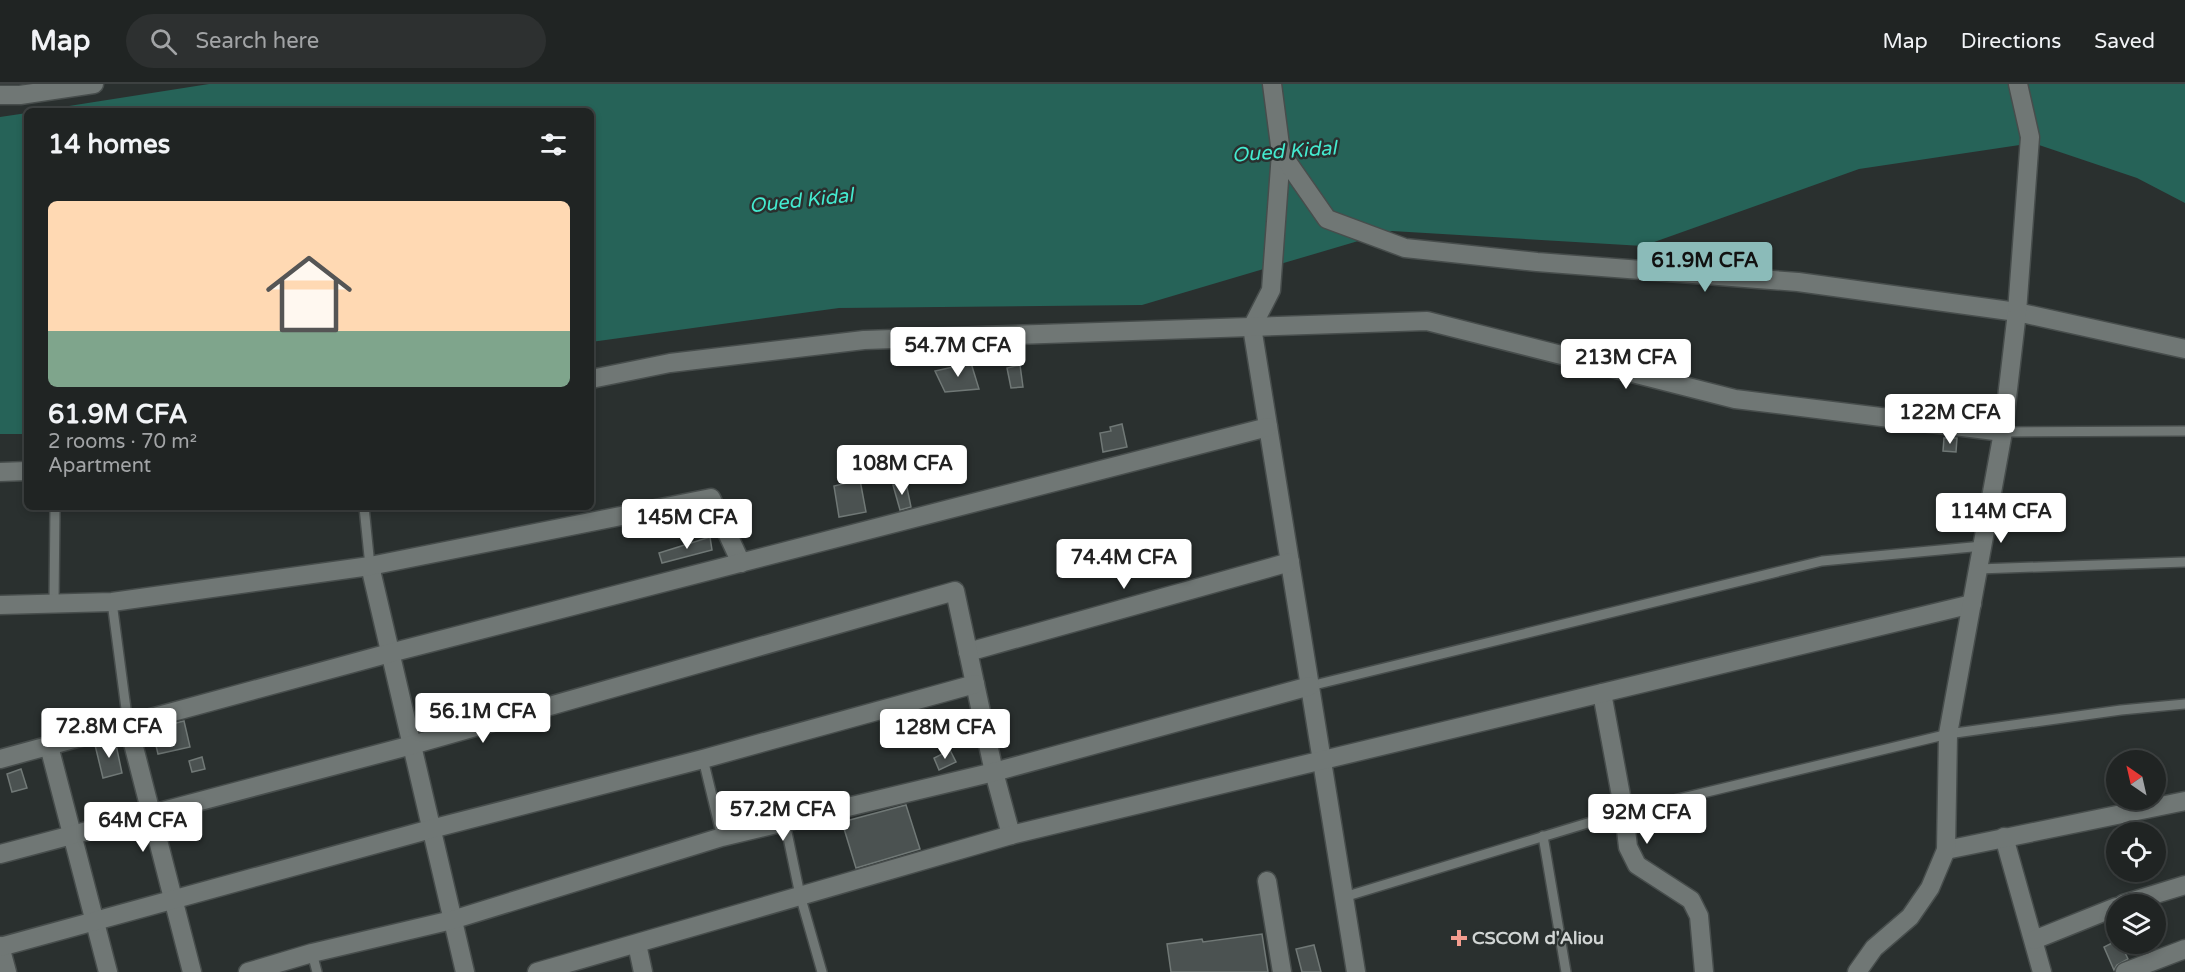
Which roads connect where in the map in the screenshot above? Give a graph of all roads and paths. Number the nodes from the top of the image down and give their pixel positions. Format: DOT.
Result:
graph roads {
  1 [pos="94,84"];
  2 [pos="1272,84"];
  3 [pos="2018,84"];
  4 [pos="20,89"];
  5 [pos="0,95"];
  6 [pos="1281,153"];
  7 [pos="2017,312"];
  8 [pos="1252,327"];
  9 [pos="2185,349"];
  10 [pos="594,378"];
  11 [pos="1268,427"];
  12 [pos="2185,431"];
  13 [pos="2003,432"];
  14 [pos="24,471"];
  15 [pos="0,472"];
  16 [pos="55,510"];
  17 [pos="364,510"];
  18 [pos="1983,546"];
  19 [pos="1290,561"];
  20 [pos="2185,562"];
  21 [pos="741,563"];
  22 [pos="370,566"];
  23 [pos="1978,569"];
  24 [pos="112,602"];
  25 [pos="54,604"];
  26 [pos="1972,604"];
  27 [pos="0,605"];
  28 [pos="968,652"];
  29 [pos="390,653"];
  30 [pos="975,684"];
  31 [pos="1310,686"];
  32 [pos="1602,693"];
  33 [pos="2185,704"];
  34 [pos="128,724"];
  35 [pos="1948,734"];
  36 [pos="49,746"];
  37 [pos="412,746"];
  38 [pos="0,759"];
  39 [pos="703,759"];
  40 [pos="1322,760"];
  41 [pos="994,772"];
  42 [pos="2185,801"];
  43 [pos="1624,812"];
  44 [pos="151,814"];
  45 [pos="785,823"];
  46 [pos="431,829"];
  47 [pos="72,835"];
  48 [pos="1011,836"];
  49 [pos="1543,836"];
  50 [pos="722,837"];
  51 [pos="2004,837"];
  52 [pos="1946,849"];
  53 [pos="0,854"];
  54 [pos="1267,881"];
  55 [pos="2185,885"];
  56 [pos="2156,894"];
  57 [pos="801,895"];
  58 [pos="1344,897"];
  59 [pos="174,899"];
  60 [pos="2106,911"];
  61 [pos="452,920"];
  62 [pos="95,921"];
  63 [pos="2034,940"];
  64 [pos="637,944"];
  65 [pos="0,946"];
  66 [pos="2185,949"];
  67 [pos="312,953"];
  68 [pos="546,971"];
  69 [pos="7,972"];
  70 [pos="108,972"];
  71 [pos="192,972"];
  72 [pos="248,972"];
  73 [pos="317,972"];
  74 [pos="465,972"];
  75 [pos="643,972"];
  76 [pos="822,972"];
  77 [pos="1282,972"];
  78 [pos="1356,972"];
  79 [pos="1566,972"];
  80 [pos="1704,972"];
  81 [pos="1856,972"];
  82 [pos="2042,972"];
  83 [pos="2125,972"];
  1 -- 4 [label="street"];
  2 -- 6 [label="street"];
  3 -- 7 [label="street"];
  4 -- 5 [label="street"];
  6 -- 7 [label="street"];
  6 -- 8 [label="street"];
  7 -- 9 [label="street"];
  7 -- 13 [label="street"];
  8 -- 10 [label="street"];
  8 -- 11 [label="street"];
  8 -- 13 [label="street"];
  11 -- 19 [label="street"];
  11 -- 21 [label="street"];
  12 -- 13 [label="lane"];
  13 -- 18 [label="street"];
  14 -- 15 [label="street"];
  16 -- 25 [label="lane"];
  17 -- 22 [label="lane"];
  18 -- 23 [label="street"];
  18 -- 31 [label="lane"];
  19 -- 28 [label="street"];
  19 -- 31 [label="street"];
  20 -- 23 [label="lane"];
  21 -- 22 [label="street"];
  21 -- 29 [label="street"];
  22 -- 24 [label="street"];
  22 -- 29 [label="street"];
  23 -- 26 [label="street"];
  24 -- 25 [label="street"];
  24 -- 34 [label="lane"];
  25 -- 27 [label="street"];
  26 -- 32 [label="street"];
  26 -- 35 [label="street"];
  28 -- 30 [label="street"];
  28 -- 37 [label="street"];
  29 -- 34 [label="street"];
  29 -- 37 [label="street"];
  30 -- 39 [label="street"];
  30 -- 41 [label="street"];
  31 -- 40 [label="street"];
  31 -- 41 [label="street"];
  32 -- 40 [label="street"];
  32 -- 43 [label="street"];
  33 -- 35 [label="lane"];
  34 -- 36 [label="street"];
  34 -- 44 [label="street"];
  35 -- 43 [label="lane"];
  35 -- 52 [label="street"];
  36 -- 38 [label="street"];
  36 -- 47 [label="street"];
  37 -- 44 [label="street"];
  37 -- 46 [label="street"];
  39 -- 46 [label="street"];
  39 -- 50 [label="lane"];
  40 -- 48 [label="street"];
  40 -- 58 [label="street"];
  41 -- 45 [label="street"];
  41 -- 48 [label="street"];
  42 -- 51 [label="street"];
  43 -- 49 [label="lane"];
  43 -- 80 [label="street"];
  44 -- 47 [label="street"];
  44 -- 59 [label="street"];
  45 -- 50 [label="street"];
  45 -- 57 [label="lane"];
  46 -- 59 [label="street"];
  46 -- 61 [label="street"];
  47 -- 53 [label="street"];
  47 -- 62 [label="street"];
  48 -- 57 [label="street"];
  49 -- 58 [label="lane"];
  49 -- 79 [label="lane"];
  50 -- 61 [label="street"];
  51 -- 52 [label="street"];
  51 -- 63 [label="street"];
  52 -- 81 [label="street"];
  54 -- 77 [label="street"];
  55 -- 56 [label="street"];
  57 -- 64 [label="street"];
  57 -- 76 [label="lane"];
  58 -- 78 [label="street"];
  59 -- 62 [label="street"];
  59 -- 71 [label="street"];
  60 -- 63 [label="street"];
  61 -- 67 [label="street"];
  61 -- 74 [label="street"];
  62 -- 65 [label="street"];
  62 -- 70 [label="street"];
  63 -- 82 [label="street"];
  64 -- 68 [label="street"];
  64 -- 75 [label="street"];
  65 -- 69 [label="street"];
  66 -- 83 [label="street"];
  67 -- 72 [label="street"];
  67 -- 73 [label="lane"];
}
